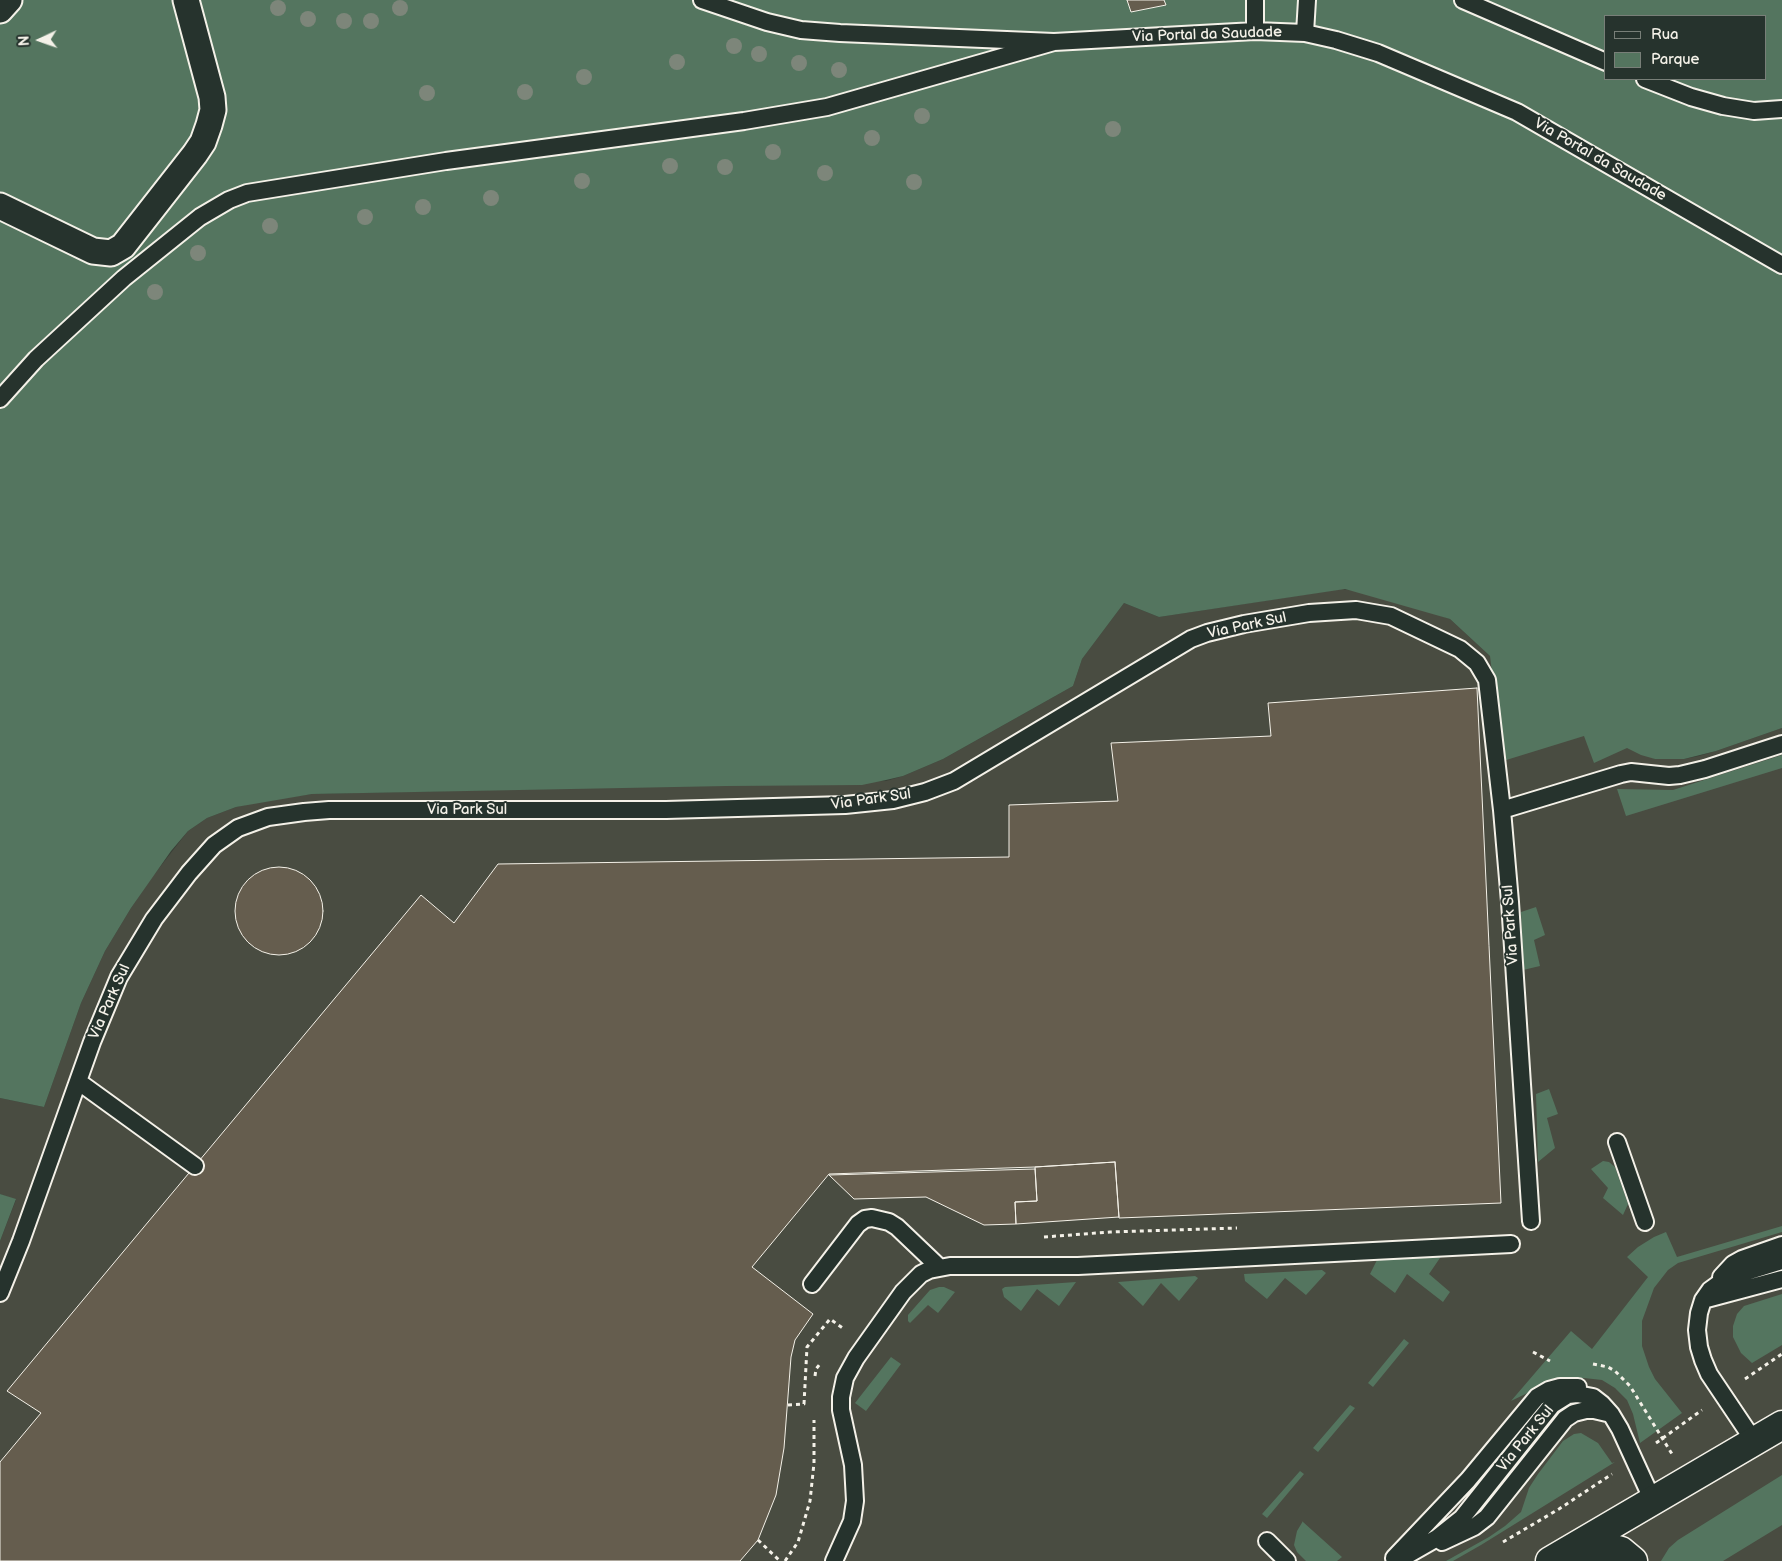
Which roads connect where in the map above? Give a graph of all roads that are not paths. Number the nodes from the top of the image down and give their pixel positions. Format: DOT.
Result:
graph roads {
  1 [pos="9,0"];
  2 [pos="186,0"];
  3 [pos="702,0"];
  4 [pos="1255,0"];
  5 [pos="1306,0"];
  6 [pos="1463,0"];
  7 [pos="0,10"];
  8 [pos="1255,30"];
  9 [pos="1306,33"];
  10 [pos="1054,42"];
  11 [pos="1604,61"];
  12 [pos="1648,80"];
  13 [pos="1782,109"];
  14 [pos="0,206"];
  15 [pos="1782,265"];
  16 [pos="0,399"];
  17 [pos="1782,744"];
  18 [pos="1502,810"];
  19 [pos="79,1082"];
  20 [pos="1617,1142"];
  21 [pos="194,1166"];
  22 [pos="1531,1221"];
  23 [pos="1645,1222"];
  24 [pos="1511,1244"];
  25 [pos="1782,1245"];
  26 [pos="1782,1261"];
  27 [pos="939,1267"];
  28 [pos="1782,1279"];
  29 [pos="812,1284"];
  30 [pos="0,1294"];
  31 [pos="1707,1295"];
  32 [pos="1598,1401"];
  33 [pos="1610,1414"];
  34 [pos="1782,1425"];
  35 [pos="1754,1441"];
  36 [pos="1653,1501"];
  37 [pos="1267,1541"];
  38 [pos="1398,1560"];
  39 [pos="834,1561"];
  40 [pos="1287,1561"];
  41 [pos="1550,1561"];
  42 [pos="1555,1561"];
  43 [pos="1633,1561"];
  1 -- 7 [label="street"];
  2 -- 14 [label="street"];
  3 -- 10 [label="lane, Via Portal da Saudade"];
  4 -- 8 [label="lane"];
  5 -- 9 [label="lane"];
  6 -- 11 [label="lane"];
  8 -- 9 [label="lane, Via Portal da Saudade"];
  8 -- 10 [label="lane, Via Portal da Saudade"];
  9 -- 15 [label="lane, Via Portal da Saudade"];
  10 -- 16 [label="lane"];
  12 -- 13 [label="lane"];
  17 -- 18 [label="lane"];
  18 -- 19 [label="lane, Via Park Sul"];
  18 -- 22 [label="lane, Via Park Sul"];
  19 -- 21 [label="lane"];
  19 -- 30 [label="lane, Via Park Sul"];
  20 -- 23 [label="lane"];
  24 -- 27 [label="lane"];
  25 -- 31 [label="lane"];
  26 -- 31 [label="lane"];
  27 -- 29 [label="lane"];
  27 -- 39 [label="lane"];
  28 -- 31 [label="lane"];
  31 -- 35 [label="lane"];
  32 -- 33 [label="lane"];
  32 -- 38 [label="lane, Via Park Sul"];
  32 -- 38 [label="lane"];
  33 -- 36 [label="lane"];
  33 -- 38 [label="lane"];
  34 -- 35 [label="main road"];
  35 -- 36 [label="main road"];
  36 -- 41 [label="main road"];
  37 -- 40 [label="lane"];
  42 -- 43 [label="main road"];
}
